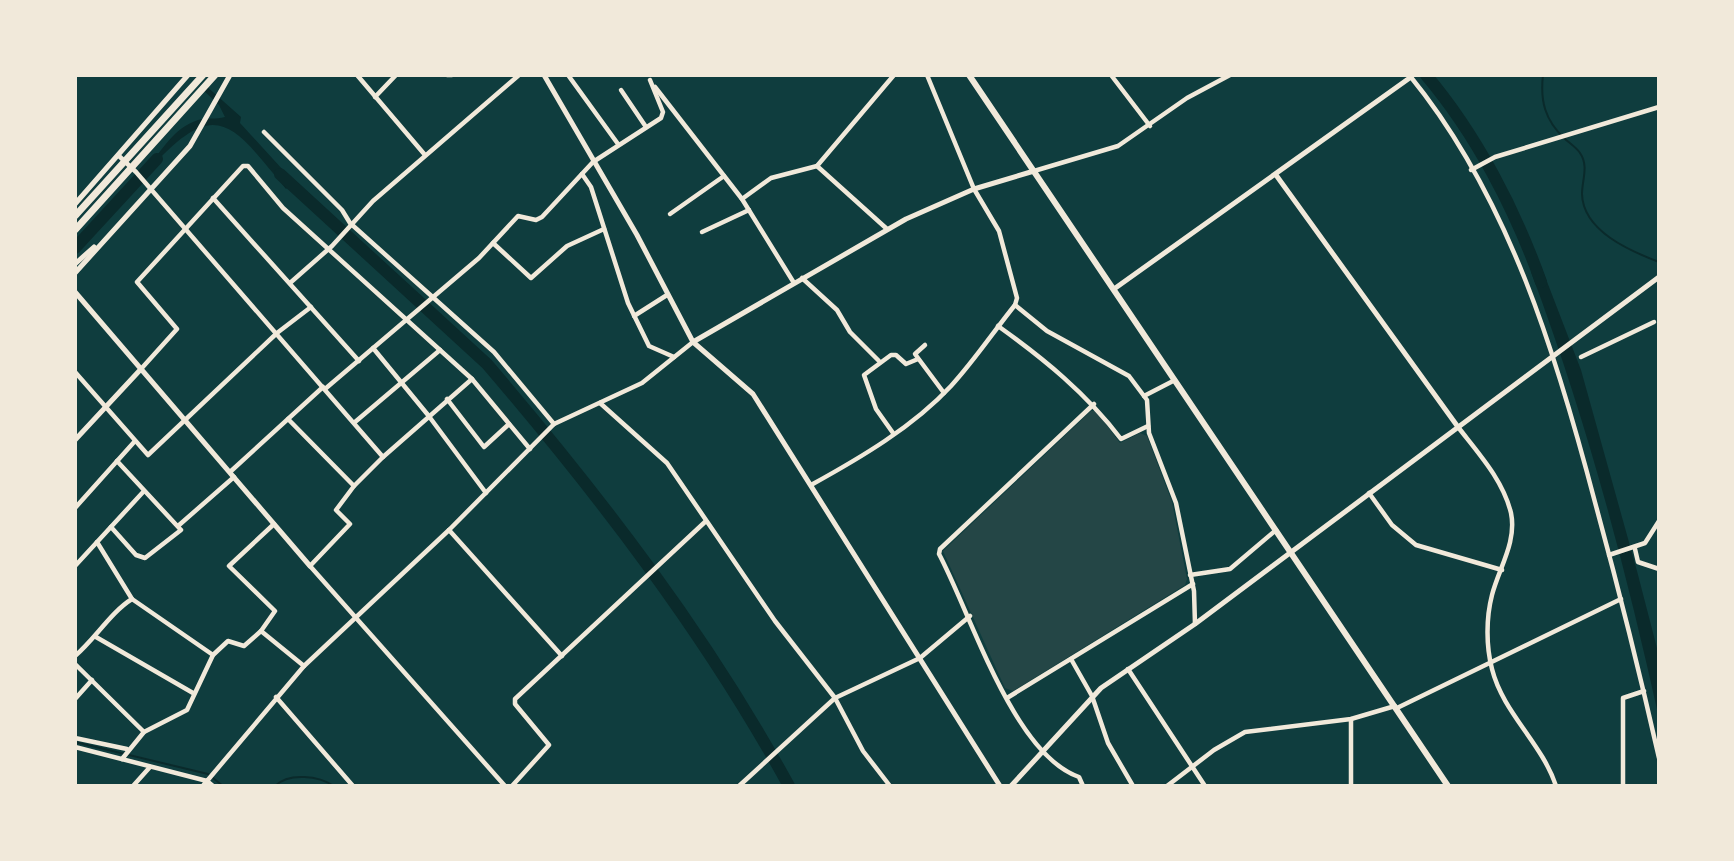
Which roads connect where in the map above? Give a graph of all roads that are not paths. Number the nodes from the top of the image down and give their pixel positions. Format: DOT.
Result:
graph roads {
  1 [pos="188,75"];
  2 [pos="203,75"];
  3 [pos="215,75"];
  4 [pos="230,75"];
  5 [pos="357,75"];
  6 [pos="396,75"];
  7 [pos="519,75"];
  8 [pos="568,75"];
  9 [pos="894,75"];
  10 [pos="928,75"];
  11 [pos="970,75"];
  12 [pos="1111,75"];
  13 [pos="1230,75"];
  14 [pos="547,76"];
  15 [pos="1410,76"];
  16 [pos="648,78"];
  17 [pos="621,90"];
  18 [pos="376,97"];
  19 [pos="1659,107"];
  20 [pos="1150,126"];
  21 [pos="647,127"];
  22 [pos="264,132"];
  23 [pos="618,144"];
  24 [pos="425,155"];
  25 [pos="118,156"];
  26 [pos="593,162"];
  27 [pos="817,166"];
  28 [pos="1473,169"];
  29 [pos="1034,171"];
  30 [pos="582,174"];
  31 [pos="1276,175"];
  32 [pos="724,176"];
  33 [pos="151,189"];
  34 [pos="975,189"];
  35 [pos="214,198"];
  36 [pos="742,199"];
  37 [pos="75,204"];
  38 [pos="749,210"];
  39 [pos="670,214"];
  40 [pos="75,216"];
  41 [pos="348,225"];
  42 [pos="185,229"];
  43 [pos="604,229"];
  44 [pos="887,229"];
  45 [pos="75,230"];
  46 [pos="702,232"];
  47 [pos="108,237"];
  48 [pos="493,243"];
  49 [pos="328,249"];
  50 [pos="75,264"];
  51 [pos="75,273"];
  52 [pos="1659,277"];
  53 [pos="802,278"];
  54 [pos="290,283"];
  55 [pos="794,283"];
  56 [pos="1114,289"];
  57 [pos="75,292"];
  58 [pos="667,295"];
  59 [pos="433,297"];
  60 [pos="1014,305"];
  61 [pos="311,307"];
  62 [pos="634,316"];
  63 [pos="407,320"];
  64 [pos="1654,322"];
  65 [pos="998,326"];
  66 [pos="277,333"];
  67 [pos="693,342"];
  68 [pos="925,345"];
  69 [pos="373,348"];
  70 [pos="440,350"];
  71 [pos="1555,354"];
  72 [pos="675,357"];
  73 [pos="1581,357"];
  74 [pos="918,359"];
  75 [pos="359,361"];
  76 [pos="879,361"];
  77 [pos="141,369"];
  78 [pos="75,372"];
  79 [pos="472,379"];
  80 [pos="1175,380"];
  81 [pos="403,383"];
  82 [pos="324,388"];
  83 [pos="944,393"];
  84 [pos="1144,396"];
  85 [pos="447,400"];
  86 [pos="600,403"];
  87 [pos="1094,404"];
  88 [pos="105,408"];
  89 [pos="428,415"];
  90 [pos="288,419"];
  91 [pos="185,420"];
  92 [pos="355,422"];
  93 [pos="509,424"];
  94 [pos="554,424"];
  95 [pos="1148,426"];
  96 [pos="1458,428"];
  97 [pos="892,433"];
  98 [pos="75,440"];
  99 [pos="135,441"];
  100 [pos="530,449"];
  101 [pos="383,457"];
  102 [pos="117,461"];
  103 [pos="232,474"];
  104 [pos="811,485"];
  105 [pos="354,486"];
  106 [pos="144,491"];
  107 [pos="486,493"];
  108 [pos="1368,493"];
  109 [pos="75,508"];
  110 [pos="706,521"];
  111 [pos="1659,521"];
  112 [pos="274,524"];
  113 [pos="178,526"];
  114 [pos="111,527"];
  115 [pos="449,530"];
  116 [pos="1277,530"];
  117 [pos="97,542"];
  118 [pos="1634,549"];
  119 [pos="1291,550"];
  120 [pos="1612,554"];
  121 [pos="75,566"];
  122 [pos="310,566"];
  123 [pos="1659,569"];
  124 [pos="1502,570"];
  125 [pos="1190,575"];
  126 [pos="1193,584"];
  127 [pos="132,599"];
  128 [pos="1621,599"];
  129 [pos="970,615"];
  130 [pos="354,617"];
  131 [pos="1195,624"];
  132 [pos="261,631"];
  133 [pos="96,637"];
  134 [pos="213,655"];
  135 [pos="75,656"];
  136 [pos="562,656"];
  137 [pos="920,658"];
  138 [pos="1071,659"];
  139 [pos="1491,661"];
  140 [pos="75,664"];
  141 [pos="304,666"];
  142 [pos="1128,669"];
  143 [pos="92,680"];
  144 [pos="1644,691"];
  145 [pos="193,693"];
  146 [pos="1092,696"];
  147 [pos="276,697"];
  148 [pos="835,698"];
  149 [pos="1007,698"];
  150 [pos="75,699"];
  151 [pos="1396,707"];
  152 [pos="1351,719"];
  153 [pos="144,732"];
  154 [pos="75,738"];
  155 [pos="75,747"];
  156 [pos="1042,749"];
  157 [pos="124,754"];
  158 [pos="1659,758"];
  159 [pos="150,766"];
  160 [pos="1195,766"];
  161 [pos="207,782"];
  162 [pos="133,786"];
  163 [pos="213,786"];
  164 [pos="353,786"];
  165 [pos="505,786"];
  166 [pos="512,786"];
  167 [pos="739,786"];
  168 [pos="890,786"];
  169 [pos="1000,786"];
  170 [pos="1011,786"];
  171 [pos="1083,786"];
  172 [pos="1133,786"];
  173 [pos="1167,786"];
  174 [pos="1205,786"];
  175 [pos="1351,786"];
  176 [pos="1448,786"];
  177 [pos="1556,786"];
  178 [pos="1623,786"];
  1 -- 25 [label="street"];
  2 -- 40 [label="highway"];
  3 -- 45 [label="highway"];
  4 -- 33 [label="street"];
  5 -- 18 [label="street"];
  6 -- 18 [label="street"];
  7 -- 24 [label="street"];
  8 -- 23 [label="street"];
  9 -- 27 [label="street"];
  10 -- 34 [label="street"];
  11 -- 29 [label="main road"];
  12 -- 20 [label="street"];
  13 -- 20 [label="street"];
  14 -- 26 [label="street"];
  15 -- 28 [label="street"];
  15 -- 31 [label="street"];
  16 -- 21 [label="street"];
  16 -- 32 [label="street"];
  17 -- 21 [label="street"];
  18 -- 24 [label="street"];
  19 -- 28 [label="street"];
  20 -- 29 [label="street"];
  21 -- 23 [label="street"];
  22 -- 41 [label="street"];
  23 -- 26 [label="street"];
  24 -- 41 [label="street"];
  25 -- 33 [label="street"];
  25 -- 37 [label="street"];
  26 -- 30 [label="street"];
  26 -- 58 [label="street"];
  27 -- 36 [label="street"];
  27 -- 44 [label="street"];
  28 -- 71 [label="street"];
  29 -- 34 [label="street"];
  29 -- 56 [label="main road"];
  30 -- 43 [label="street"];
  30 -- 48 [label="street"];
  31 -- 56 [label="street"];
  31 -- 96 [label="street"];
  32 -- 36 [label="street"];
  32 -- 39 [label="street"];
  33 -- 42 [label="street"];
  33 -- 47 [label="street"];
  34 -- 44 [label="street"];
  34 -- 60 [label="street"];
  35 -- 42 [label="street"];
  35 -- 49 [label="street"];
  35 -- 54 [label="street"];
  36 -- 38 [label="street"];
  38 -- 46 [label="street"];
  38 -- 55 [label="street"];
  41 -- 49 [label="street"];
  41 -- 59 [label="street"];
  42 -- 66 [label="street"];
  42 -- 77 [label="street"];
  43 -- 48 [label="street"];
  43 -- 62 [label="street"];
  44 -- 53 [label="street"];
  47 -- 50 [label="street"];
  47 -- 51 [label="street"];
  48 -- 59 [label="street"];
  49 -- 54 [label="street"];
  49 -- 63 [label="street"];
  52 -- 71 [label="street"];
  53 -- 55 [label="street"];
  53 -- 76 [label="street"];
  54 -- 61 [label="street"];
  55 -- 67 [label="street"];
  56 -- 80 [label="main road"];
  57 -- 77 [label="street"];
  58 -- 62 [label="street"];
  58 -- 67 [label="street"];
  59 -- 63 [label="street"];
  59 -- 94 [label="street"];
  60 -- 65 [label="street"];
  60 -- 84 [label="street"];
  61 -- 66 [label="street"];
  61 -- 75 [label="street"];
  62 -- 72 [label="street"];
  63 -- 69 [label="street"];
  63 -- 70 [label="street"];
  64 -- 73 [label="street"];
  65 -- 83 [label="street"];
  65 -- 87 [label="street"];
  66 -- 82 [label="street"];
  66 -- 91 [label="street"];
  67 -- 72 [label="street"];
  67 -- 104 [label="street"];
  68 -- 74 [label="street"];
  69 -- 75 [label="street"];
  69 -- 81 [label="street"];
  70 -- 79 [label="street"];
  70 -- 81 [label="street"];
  71 -- 96 [label="street"];
  71 -- 120 [label="street"];
  72 -- 86 [label="street"];
  74 -- 76 [label="street"];
  74 -- 83 [label="street"];
  75 -- 82 [label="street"];
  76 -- 97 [label="street"];
  77 -- 88 [label="street"];
  77 -- 91 [label="street"];
  78 -- 88 [label="street"];
  79 -- 85 [label="street"];
  79 -- 93 [label="street"];
  80 -- 84 [label="street"];
  80 -- 116 [label="main road"];
  81 -- 89 [label="street"];
  81 -- 92 [label="street"];
  82 -- 90 [label="street"];
  82 -- 92 [label="street"];
  83 -- 97 [label="street"];
  84 -- 95 [label="street"];
  85 -- 89 [label="street"];
  85 -- 93 [label="street"];
  86 -- 94 [label="street"];
  86 -- 110 [label="street"];
  87 -- 95 [label="street"];
  87 -- 129 [label="street"];
  88 -- 98 [label="street"];
  88 -- 99 [label="street"];
  89 -- 101 [label="street"];
  89 -- 107 [label="street"];
  90 -- 103 [label="street"];
  90 -- 105 [label="street"];
  91 -- 99 [label="street"];
  91 -- 103 [label="street"];
  92 -- 101 [label="street"];
  93 -- 100 [label="street"];
  94 -- 100 [label="street"];
  95 -- 125 [label="street"];
  96 -- 108 [label="street"];
  96 -- 124 [label="street"];
  97 -- 104 [label="street"];
  99 -- 102 [label="street"];
  100 -- 107 [label="street"];
  101 -- 105 [label="street"];
  102 -- 106 [label="street"];
  102 -- 109 [label="street"];
  103 -- 112 [label="street"];
  103 -- 113 [label="street"];
  104 -- 137 [label="street"];
  105 -- 122 [label="street"];
  106 -- 113 [label="street"];
  106 -- 114 [label="street"];
  107 -- 115 [label="street"];
  108 -- 119 [label="street"];
  108 -- 124 [label="street"];
  110 -- 136 [label="street"];
  110 -- 148 [label="street"];
  111 -- 118 [label="street"];
  112 -- 122 [label="street"];
  112 -- 132 [label="street"];
  113 -- 114 [label="street"];
  114 -- 117 [label="street"];
  115 -- 130 [label="street"];
  115 -- 136 [label="street"];
  116 -- 119 [label="main road"];
  116 -- 125 [label="street"];
  117 -- 121 [label="street"];
  117 -- 127 [label="street"];
  118 -- 120 [label="street"];
  118 -- 123 [label="street"];
  119 -- 131 [label="street"];
  119 -- 151 [label="main road"];
  120 -- 128 [label="street"];
  122 -- 130 [label="street"];
  124 -- 139 [label="street"];
  125 -- 126 [label="street"];
  126 -- 131 [label="street"];
  126 -- 138 [label="street"];
  127 -- 133 [label="street"];
  127 -- 134 [label="street"];
  128 -- 139 [label="street"];
  128 -- 144 [label="street"];
  129 -- 137 [label="street"];
  129 -- 149 [label="street"];
  130 -- 141 [label="street"];
  130 -- 165 [label="street"];
  131 -- 142 [label="street"];
  132 -- 134 [label="street"];
  132 -- 141 [label="street"];
  133 -- 135 [label="street"];
  133 -- 145 [label="street"];
  134 -- 145 [label="street"];
  136 -- 166 [label="street"];
  137 -- 148 [label="street"];
  137 -- 169 [label="street"];
  138 -- 146 [label="street"];
  138 -- 149 [label="street"];
  139 -- 151 [label="street"];
  139 -- 177 [label="street"];
  140 -- 143 [label="street"];
  141 -- 147 [label="street"];
  142 -- 146 [label="street"];
  142 -- 160 [label="street"];
  143 -- 150 [label="street"];
  143 -- 153 [label="street"];
  144 -- 158 [label="street"];
  144 -- 178 [label="street"];
  145 -- 153 [label="street"];
  146 -- 156 [label="street"];
  146 -- 172 [label="street"];
  147 -- 161 [label="street"];
  147 -- 164 [label="street"];
  148 -- 167 [label="street"];
  148 -- 168 [label="street"];
  149 -- 156 [label="street"];
  151 -- 152 [label="street"];
  151 -- 176 [label="main road"];
  152 -- 160 [label="street"];
  152 -- 175 [label="street"];
  153 -- 157 [label="street"];
  154 -- 157 [label="street"];
  155 -- 157 [label="street"];
  156 -- 170 [label="street"];
  156 -- 171 [label="street"];
  157 -- 159 [label="street"];
  159 -- 161 [label="street"];
  159 -- 162 [label="street"];
  160 -- 173 [label="street"];
  160 -- 174 [label="street"];
  161 -- 163 [label="street"];
}
